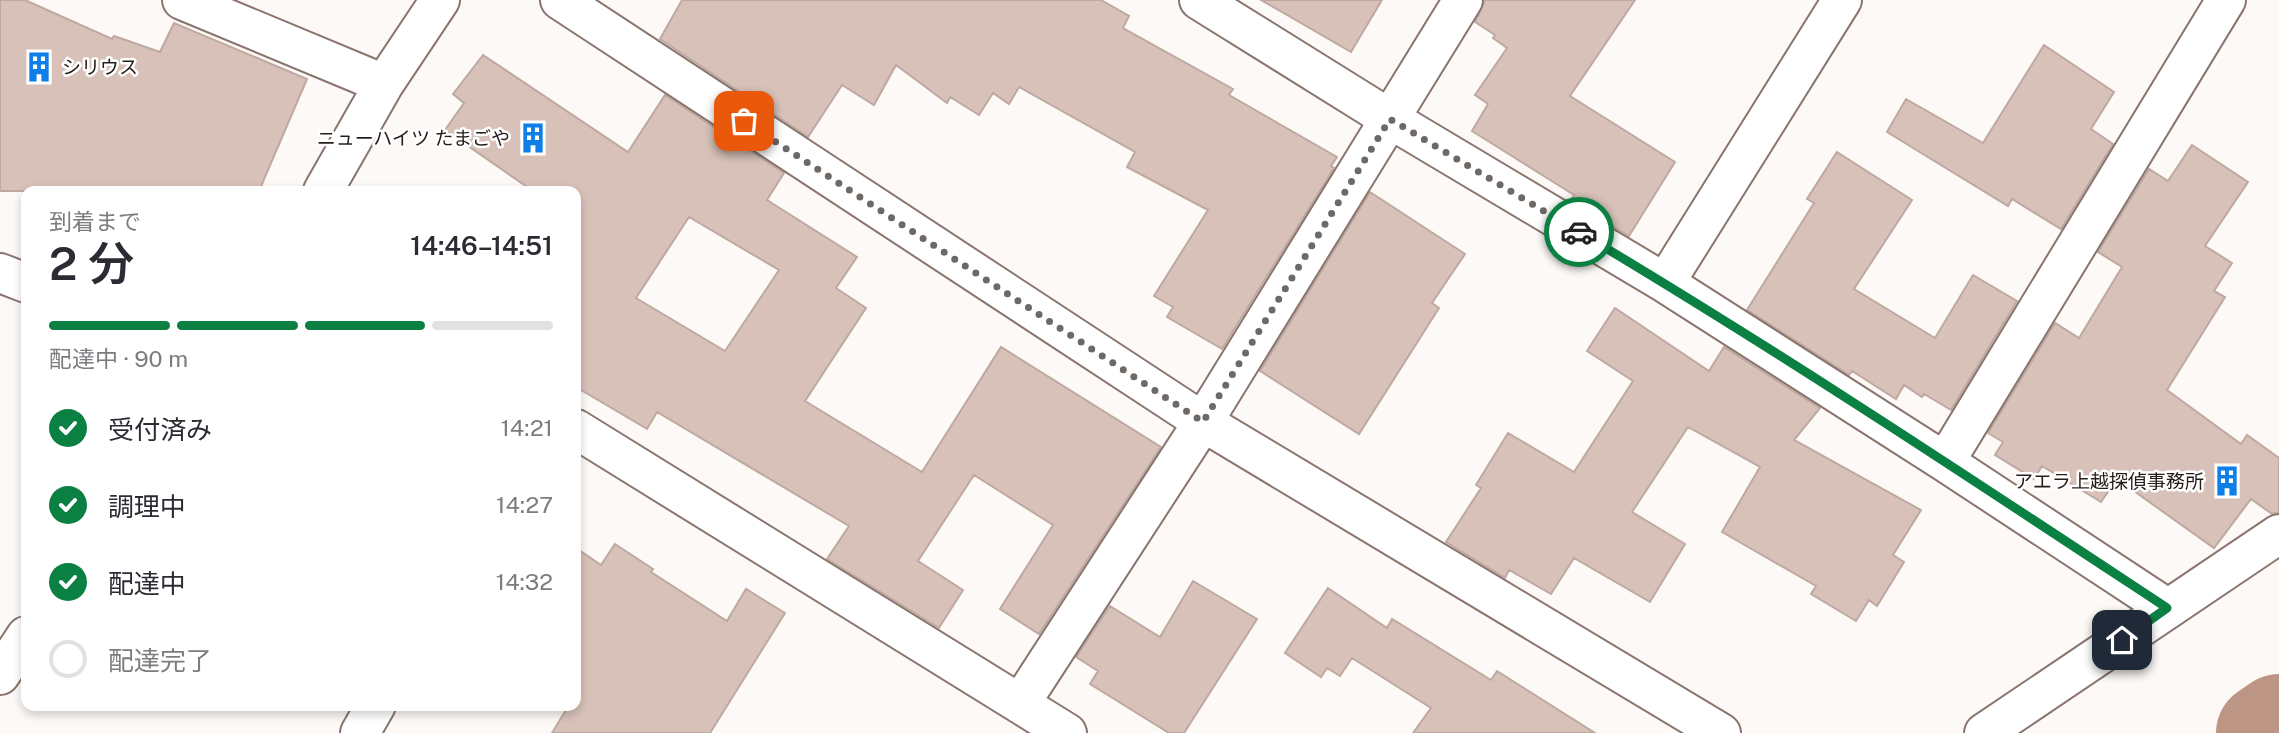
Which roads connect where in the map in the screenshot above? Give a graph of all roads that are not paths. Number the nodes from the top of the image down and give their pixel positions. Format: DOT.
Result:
graph roads {
  1 [pos="182,0"];
  2 [pos="440,0"];
  3 [pos="560,0"];
  4 [pos="1199,0"];
  5 [pos="1463,0"];
  6 [pos="1842,0"];
  7 [pos="2226,0"];
  8 [pos="384,84"];
  9 [pos="1390,119"];
  10 [pos="326,186"];
  11 [pos="0,273"];
  12 [pos="21,281"];
  13 [pos="1665,283"];
  14 [pos="1203,422"];
  15 [pos="581,432"];
  16 [pos="1945,462"];
  17 [pos="2279,534"];
  18 [pos="2167,608"];
  19 [pos="1020,704"];
  20 [pos="373,711"];
  21 [pos="360,733"];
  22 [pos="1067,733"];
  23 [pos="1721,733"];
  24 [pos="1984,733"];
  1 -- 8 [label="street"];
  2 -- 8 [label="street"];
  3 -- 14 [label="street"];
  4 -- 9 [label="street"];
  5 -- 9 [label="street"];
  6 -- 13 [label="street"];
  7 -- 16 [label="street"];
  8 -- 10 [label="street"];
  9 -- 13 [label="street"];
  9 -- 14 [label="street"];
  11 -- 12 [label="street"];
  13 -- 16 [label="street"];
  14 -- 19 [label="street"];
  14 -- 23 [label="street"];
  15 -- 19 [label="street"];
  16 -- 18 [label="street"];
  17 -- 18 [label="street"];
  18 -- 24 [label="street"];
  19 -- 22 [label="street"];
  20 -- 21 [label="street"];
}
